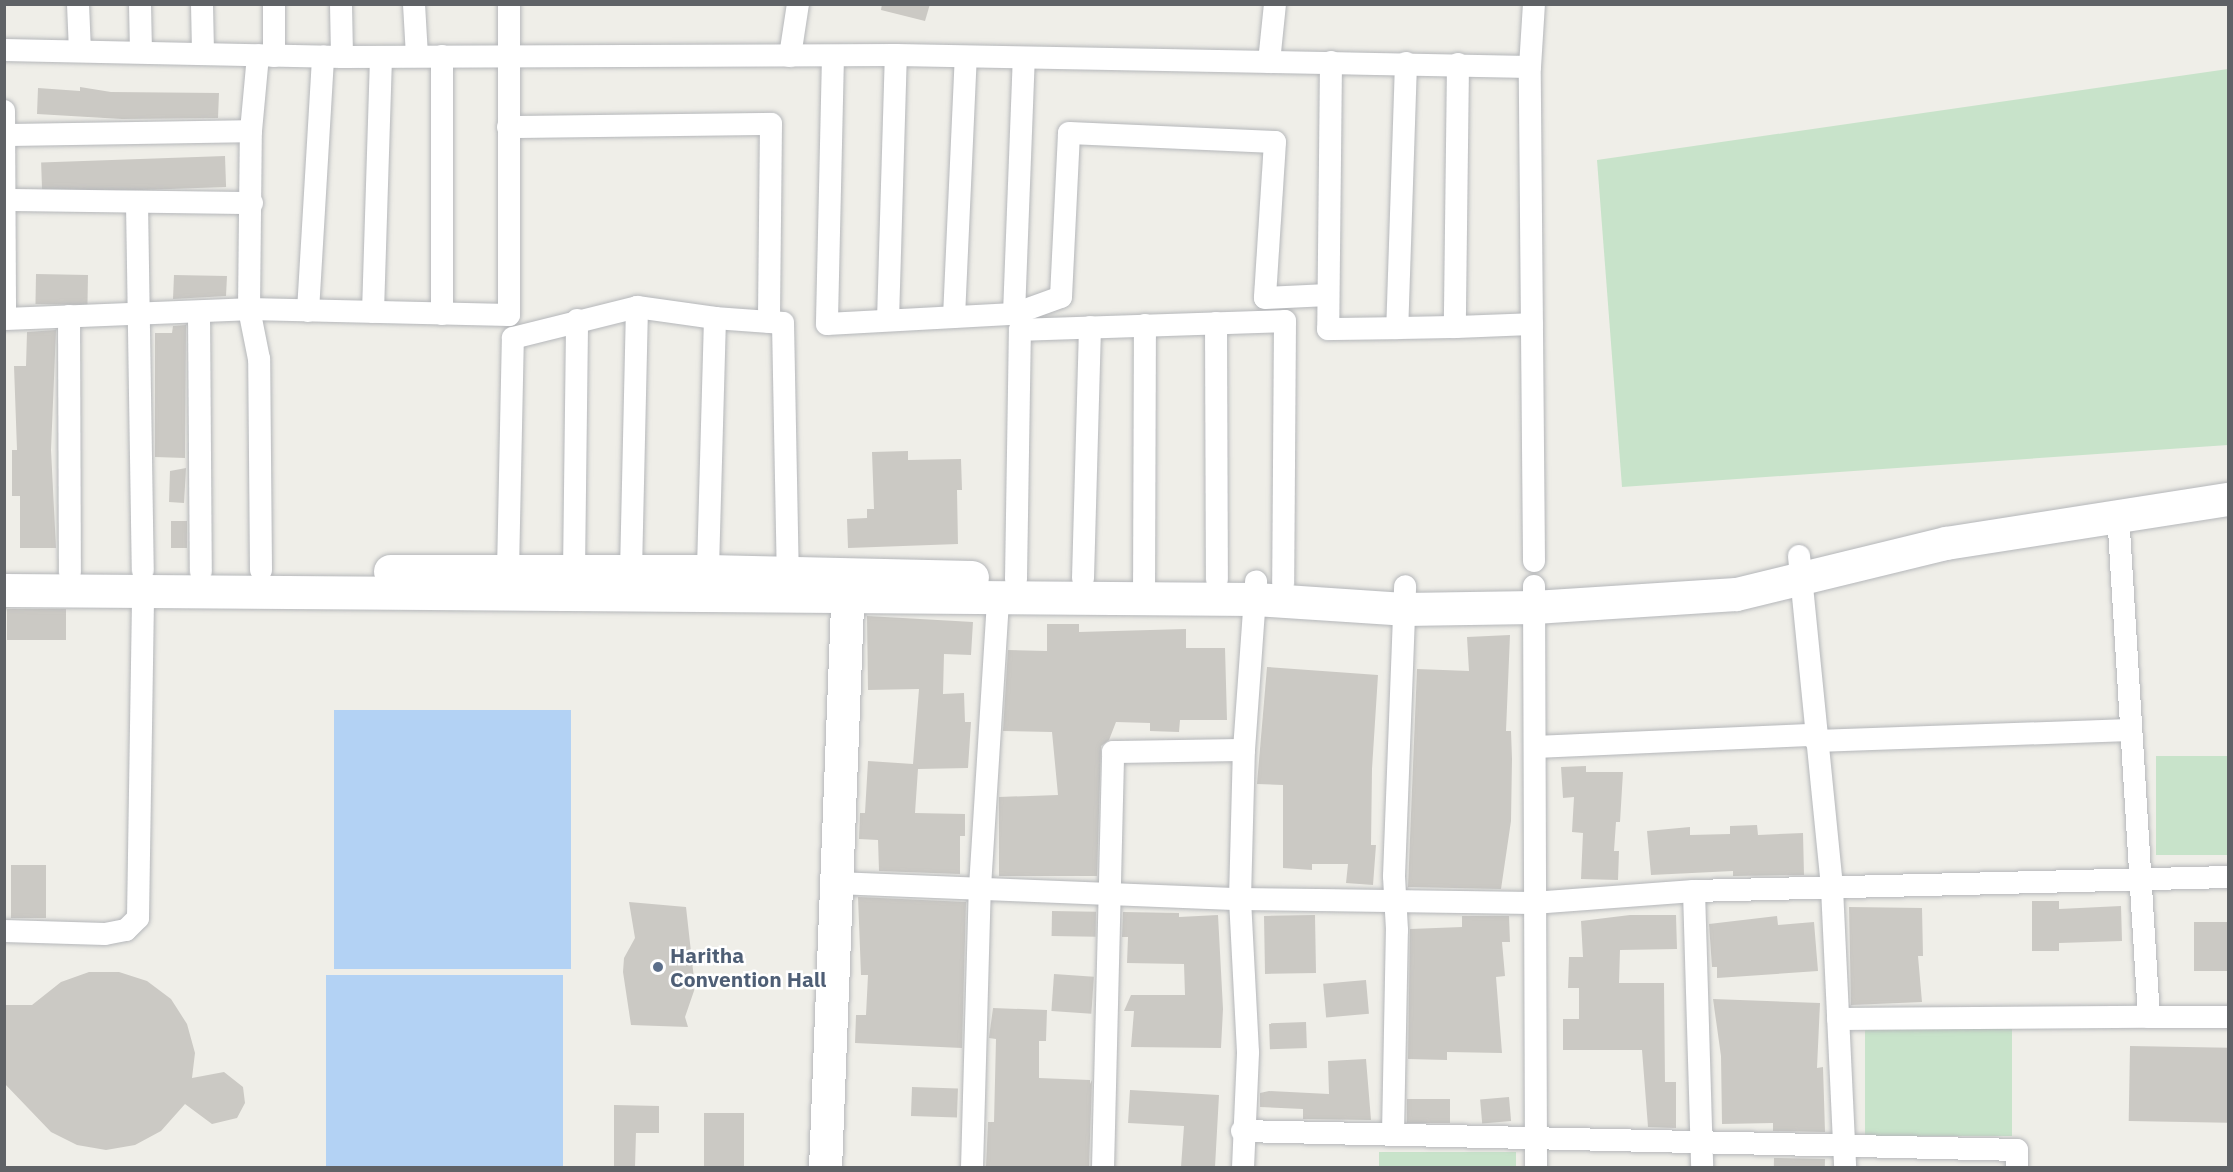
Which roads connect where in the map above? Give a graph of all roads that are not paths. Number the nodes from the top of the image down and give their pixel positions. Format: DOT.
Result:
graph roads {
  1 [pos="78,4"];
  2 [pos="140,4"];
  3 [pos="202,4"];
  4 [pos="273,4"];
  5 [pos="341,4"];
  6 [pos="414,4"];
  7 [pos="509,4"];
  8 [pos="798,4"];
  9 [pos="1275,4"];
  10 [pos="1534,4"];
  11 [pos="4,50"];
  12 [pos="80,51"];
  13 [pos="141,52"];
  14 [pos="203,53"];
  15 [pos="508,54"];
  16 [pos="896,55"];
  17 [pos="266,56"];
  18 [pos="417,56"];
  19 [pos="442,56"];
  20 [pos="790,56"];
  21 [pos="833,56"];
  22 [pos="332,57"];
  23 [pos="381,57"];
  24 [pos="966,57"];
  25 [pos="1024,58"];
  26 [pos="1269,62"];
  27 [pos="1331,63"];
  28 [pos="1406,63"];
  29 [pos="1458,64"];
  30 [pos="1530,67"];
  31 [pos="4,111"];
  32 [pos="508,127"];
  33 [pos="5,128"];
  34 [pos="251,131"];
  35 [pos="5,135"];
  36 [pos="5,200"];
  37 [pos="137,203"];
  38 [pos="252,203"];
  39 [pos="5,254"];
  40 [pos="1328,295"];
  41 [pos="637,307"];
  42 [pos="249,309"];
  43 [pos="308,311"];
  44 [pos="199,312"];
  45 [pos="374,312"];
  46 [pos="137,314"];
  47 [pos="442,314"];
  48 [pos="1014,314"];
  49 [pos="69,316"];
  50 [pos="954,317"];
  51 [pos="4,318"];
  52 [pos="715,318"];
  53 [pos="578,320"];
  54 [pos="888,321"];
  55 [pos="769,322"];
  56 [pos="1216,323"];
  57 [pos="1532,324"];
  58 [pos="1145,325"];
  59 [pos="1089,327"];
  60 [pos="1455,327"];
  61 [pos="1397,328"];
  62 [pos="2229,481"];
  63 [pos="2229,499"];
  64 [pos="2118,513"];
  65 [pos="1959,531"];
  66 [pos="1801,566"];
  67 [pos="261,570"];
  68 [pos="201,571"];
  69 [pos="508,571"];
  70 [pos="631,571"];
  71 [pos="708,571"];
  72 [pos="4,572"];
  73 [pos="70,572"];
  74 [pos="574,572"];
  75 [pos="788,574"];
  76 [pos="1083,578"];
  77 [pos="1217,579"];
  78 [pos="143,580"];
  79 [pos="1534,585"];
  80 [pos="847,587"];
  81 [pos="1265,588"];
  82 [pos="1007,589"];
  83 [pos="1144,589"];
  84 [pos="4,590"];
  85 [pos="1405,598"];
  86 [pos="2130,730"];
  87 [pos="1816,738"];
  88 [pos="1535,747"];
  89 [pos="1244,750"];
  90 [pos="2229,877"];
  91 [pos="2139,881"];
  92 [pos="836,883"];
  93 [pos="980,888"];
  94 [pos="1832,888"];
  95 [pos="1110,891"];
  96 [pos="1694,891"];
  97 [pos="1240,899"];
  98 [pos="1395,899"];
  99 [pos="1533,903"];
  100 [pos="4,932"];
  101 [pos="2149,1017"];
  102 [pos="2229,1017"];
  103 [pos="1838,1019"];
  104 [pos="1242,1131"];
  105 [pos="1393,1134"];
  106 [pos="1536,1138"];
  107 [pos="1701,1142"];
  108 [pos="1845,1157"];
  109 [pos="825,1167"];
  110 [pos="972,1167"];
  111 [pos="1103,1167"];
  112 [pos="1243,1167"];
  113 [pos="1536,1167"];
  114 [pos="1702,1167"];
  115 [pos="2017,1167"];
  1 -- 12 [label="street"];
  2 -- 13 [label="street"];
  3 -- 14 [label="street"];
  4 -- 17 [label="street"];
  5 -- 22 [label="street"];
  6 -- 18 [label="street"];
  7 -- 15 [label="street"];
  8 -- 20 [label="street"];
  9 -- 26 [label="street"];
  10 -- 30 [label="street"];
  11 -- 12 [label="street"];
  12 -- 13 [label="street"];
  13 -- 14 [label="street"];
  14 -- 17 [label="street"];
  15 -- 19 [label="street"];
  15 -- 20 [label="street"];
  15 -- 32 [label="street"];
  16 -- 21 [label="street"];
  16 -- 24 [label="street"];
  16 -- 54 [label="street"];
  17 -- 22 [label="street"];
  17 -- 34 [label="street"];
  18 -- 19 [label="street"];
  18 -- 23 [label="street"];
  19 -- 47 [label="street"];
  20 -- 21 [label="street"];
  21 -- 54 [label="street"];
  22 -- 23 [label="street"];
  22 -- 43 [label="street"];
  23 -- 45 [label="street"];
  24 -- 25 [label="street"];
  24 -- 50 [label="street"];
  25 -- 26 [label="street"];
  25 -- 48 [label="street"];
  26 -- 27 [label="street"];
  27 -- 28 [label="street"];
  27 -- 40 [label="street"];
  28 -- 29 [label="street"];
  28 -- 61 [label="street"];
  29 -- 30 [label="street"];
  29 -- 60 [label="street"];
  30 -- 57 [label="street"];
  31 -- 33 [label="street"];
  32 -- 47 [label="street"];
  32 -- 55 [label="street"];
  33 -- 35 [label="street"];
  34 -- 35 [label="street"];
  34 -- 38 [label="street"];
  35 -- 36 [label="street"];
  36 -- 37 [label="street"];
  36 -- 39 [label="street"];
  37 -- 38 [label="street"];
  37 -- 46 [label="street"];
  38 -- 42 [label="street"];
  39 -- 51 [label="street"];
  40 -- 48 [label="street"];
  40 -- 61 [label="street"];
  41 -- 52 [label="street"];
  41 -- 53 [label="street"];
  41 -- 70 [label="street"];
  42 -- 43 [label="street"];
  42 -- 44 [label="street"];
  42 -- 67 [label="street"];
  43 -- 45 [label="street"];
  44 -- 46 [label="street"];
  44 -- 68 [label="street"];
  45 -- 47 [label="street"];
  46 -- 49 [label="street"];
  46 -- 78 [label="street"];
  48 -- 50 [label="street"];
  49 -- 51 [label="street"];
  49 -- 73 [label="street"];
  50 -- 54 [label="street"];
  52 -- 55 [label="street"];
  52 -- 71 [label="street"];
  53 -- 69 [label="street"];
  53 -- 74 [label="street"];
  55 -- 75 [label="street"];
  56 -- 58 [label="street"];
  56 -- 77 [label="street"];
  56 -- 81 [label="street"];
  57 -- 60 [label="street"];
  57 -- 79 [label="street"];
  58 -- 59 [label="street"];
  58 -- 83 [label="street"];
  59 -- 76 [label="street"];
  59 -- 82 [label="street"];
  60 -- 61 [label="street"];
  62 -- 65 [label="street"];
  63 -- 64 [label="street"];
  64 -- 65 [label="street"];
  64 -- 86 [label="street"];
  65 -- 66 [label="street"];
  66 -- 79 [label="street"];
  66 -- 87 [label="street"];
  67 -- 68 [label="street"];
  67 -- 69 [label="street"];
  68 -- 78 [label="street"];
  69 -- 74 [label="street"];
  70 -- 71 [label="street"];
  70 -- 74 [label="street"];
  71 -- 75 [label="street"];
  72 -- 73 [label="street"];
  73 -- 78 [label="street"];
  75 -- 80 [label="street"];
  76 -- 82 [label="street"];
  76 -- 83 [label="street"];
  77 -- 81 [label="street"];
  77 -- 83 [label="street"];
  78 -- 80 [label="street"];
  78 -- 84 [label="street"];
  78 -- 100 [label="street"];
  79 -- 85 [label="street"];
  79 -- 88 [label="street"];
  80 -- 82 [label="street"];
  80 -- 92 [label="street"];
  81 -- 83 [label="street"];
  81 -- 85 [label="street"];
  81 -- 89 [label="street"];
  82 -- 83 [label="street"];
  82 -- 93 [label="street"];
  85 -- 98 [label="street"];
  86 -- 87 [label="street"];
  86 -- 91 [label="street"];
  87 -- 88 [label="street"];
  87 -- 94 [label="street"];
  88 -- 99 [label="street"];
  89 -- 95 [label="street"];
  89 -- 97 [label="street"];
  90 -- 91 [label="street"];
  91 -- 94 [label="street"];
  91 -- 101 [label="street"];
  92 -- 93 [label="street"];
  92 -- 109 [label="street"];
  93 -- 95 [label="street"];
  93 -- 110 [label="street"];
  94 -- 96 [label="street"];
  94 -- 103 [label="street"];
  95 -- 97 [label="street"];
  95 -- 111 [label="street"];
  96 -- 99 [label="street"];
  96 -- 107 [label="street"];
  97 -- 98 [label="street"];
  97 -- 104 [label="street"];
  98 -- 99 [label="street"];
  98 -- 105 [label="street"];
  99 -- 106 [label="street"];
  101 -- 102 [label="street"];
  101 -- 103 [label="street"];
  103 -- 108 [label="street"];
  104 -- 105 [label="street"];
  104 -- 112 [label="street"];
  105 -- 106 [label="street"];
  106 -- 107 [label="street"];
  106 -- 113 [label="street"];
  107 -- 108 [label="street"];
  107 -- 114 [label="street"];
  108 -- 115 [label="street"];
}
